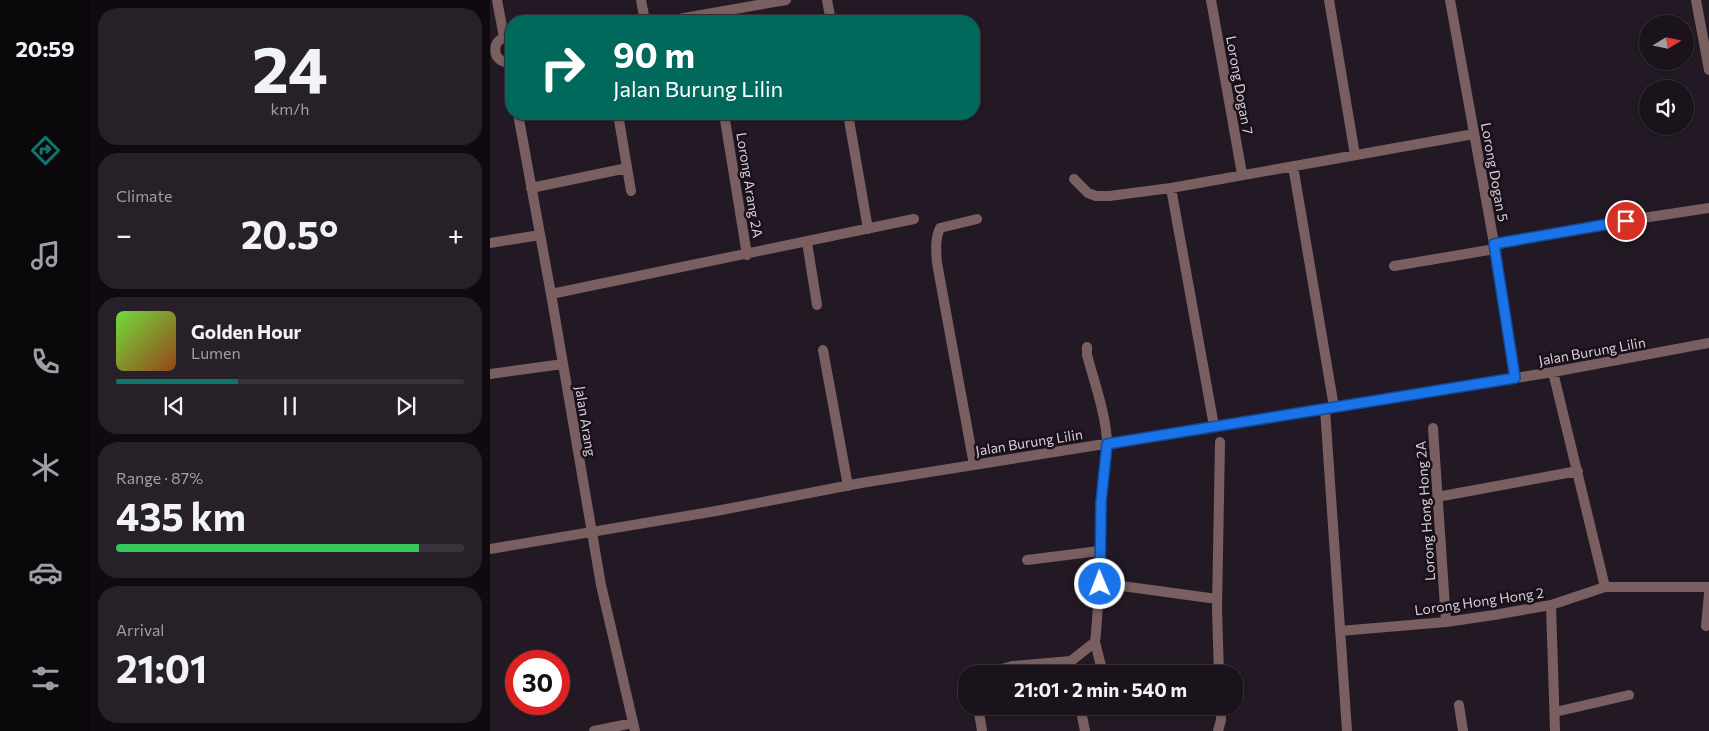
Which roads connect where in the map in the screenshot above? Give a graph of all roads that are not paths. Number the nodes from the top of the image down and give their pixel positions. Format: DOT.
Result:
graph roads {
  1 [pos="498,0"];
  2 [pos="641,0"];
  3 [pos="786,0"];
  4 [pos="827,0"];
  5 [pos="1211,0"];
  6 [pos="1330,0"];
  7 [pos="1450,0"];
  8 [pos="1696,0"];
  9 [pos="773,1"];
  10 [pos="644,15"];
  11 [pos="699,15"];
  12 [pos="830,15"];
  13 [pos="505,26"];
  14 [pos="505,38"];
  15 [pos="492,53"];
  16 [pos="505,61"];
  17 [pos="1709,70"];
  18 [pos="519,120"];
  19 [pos="619,120"];
  20 [pos="725,120"];
  21 [pos="849,120"];
  22 [pos="1474,134"];
  23 [pos="1355,154"];
  24 [pos="1293,166"];
  25 [pos="627,168"];
  26 [pos="1242,174"];
  27 [pos="1074,179"];
  28 [pos="532,188"];
  29 [pos="1171,188"];
  30 [pos="631,191"];
  31 [pos="1709,208"];
  32 [pos="914,219"];
  33 [pos="977,219"];
  34 [pos="868,229"];
  35 [pos="540,234"];
  36 [pos="807,242"];
  37 [pos="490,243"];
  38 [pos="1494,247"];
  39 [pos="747,255"];
  40 [pos="1394,266"];
  41 [pos="551,294"];
  42 [pos="817,304"];
  43 [pos="1709,343"];
  44 [pos="1087,347"];
  45 [pos="823,350"];
  46 [pos="563,364"];
  47 [pos="1553,372"];
  48 [pos="490,374"];
  49 [pos="1515,378"];
  50 [pos="1329,408"];
  51 [pos="1214,426"];
  52 [pos="1433,428"];
  53 [pos="1220,442"];
  54 [pos="1107,444"];
  55 [pos="974,465"];
  56 [pos="1578,471"];
  57 [pos="848,486"];
  58 [pos="1437,497"];
  59 [pos="591,532"];
  60 [pos="490,550"];
  61 [pos="1099,551"];
  62 [pos="1027,560"];
  63 [pos="1100,584"];
  64 [pos="1605,587"];
  65 [pos="1709,587"];
  66 [pos="1709,594"];
  67 [pos="1217,600"];
  68 [pos="1551,605"];
  69 [pos="1446,622"];
  70 [pos="1706,626"];
  71 [pos="1340,631"];
  72 [pos="1095,642"];
  73 [pos="1071,661"];
  74 [pos="1024,665"];
  75 [pos="1072,665"];
  76 [pos="1101,665"];
  77 [pos="1219,665"];
  78 [pos="1629,695"];
  79 [pos="1459,705"];
  80 [pos="1554,712"];
  81 [pos="979,715"];
  82 [pos="1082,715"];
  83 [pos="1221,715"];
  84 [pos="634,727"];
  85 [pos="594,731"];
  86 [pos="982,731"];
  87 [pos="1085,731"];
  88 [pos="1218,731"];
  89 [pos="1347,731"];
  90 [pos="1463,731"];
  91 [pos="1556,731"];
  1 -- 13 [label="street"];
  2 -- 10 [label="street"];
  3 -- 9 [label="street"];
  4 -- 12 [label="street"];
  5 -- 26 [label="street, Lorong Dogan 7"];
  6 -- 23 [label="street"];
  7 -- 22 [label="street, Lorong Dogan 5"];
  8 -- 17 [label="street"];
  9 -- 11 [label="street"];
  14 -- 15 [label="street"];
  15 -- 16 [label="street"];
  18 -- 28 [label="street, Jalan Arang"];
  19 -- 25 [label="street"];
  20 -- 39 [label="street, Lorong Arang 2A"];
  21 -- 34 [label="street"];
  22 -- 23 [label="street"];
  22 -- 38 [label="street, Lorong Dogan 5"];
  23 -- 24 [label="street"];
  24 -- 26 [label="street"];
  24 -- 50 [label="street"];
  25 -- 28 [label="street"];
  25 -- 30 [label="street"];
  26 -- 29 [label="street"];
  27 -- 29 [label="street"];
  28 -- 35 [label="street, Jalan Arang"];
  29 -- 51 [label="street"];
  31 -- 38 [label="street"];
  32 -- 34 [label="street"];
  33 -- 55 [label="street"];
  34 -- 36 [label="street"];
  35 -- 37 [label="street"];
  35 -- 41 [label="street, Jalan Arang"];
  36 -- 39 [label="street"];
  36 -- 42 [label="street"];
  38 -- 40 [label="street"];
  38 -- 49 [label="street, Lorong Dogan 5"];
  39 -- 41 [label="street"];
  41 -- 46 [label="street, Jalan Arang"];
  43 -- 47 [label="street, Jalan Burung Lilin"];
  44 -- 54 [label="street"];
  45 -- 57 [label="street"];
  46 -- 48 [label="street"];
  46 -- 59 [label="street, Jalan Arang"];
  47 -- 49 [label="street, Jalan Burung Lilin"];
  47 -- 56 [label="street"];
  49 -- 50 [label="street, Jalan Burung Lilin"];
  50 -- 51 [label="street, Jalan Burung Lilin"];
  50 -- 71 [label="street"];
  51 -- 54 [label="street, Jalan Burung Lilin"];
  52 -- 58 [label="street, Lorong Hong Hong 2A"];
  53 -- 67 [label="street"];
  54 -- 55 [label="street, Jalan Burung Lilin"];
  54 -- 61 [label="street"];
  55 -- 57 [label="street, Jalan Burung Lilin"];
  56 -- 58 [label="street"];
  56 -- 64 [label="street"];
  57 -- 59 [label="street, Jalan Burung Lilin"];
  58 -- 69 [label="street, Lorong Hong Hong 2A"];
  59 -- 60 [label="street, Jalan Burung Lilin"];
  59 -- 84 [label="street, Jalan Arang"];
  61 -- 62 [label="street"];
  61 -- 63 [label="street"];
  63 -- 67 [label="street"];
  63 -- 72 [label="street"];
  64 -- 65 [label="street, Lorong Hong Hong 2"];
  64 -- 68 [label="street, Lorong Hong Hong 2"];
  66 -- 70 [label="street"];
  67 -- 77 [label="street"];
  68 -- 69 [label="street, Lorong Hong Hong 2"];
  68 -- 80 [label="street"];
  69 -- 71 [label="street, Lorong Hong Hong 2"];
  71 -- 89 [label="street"];
  72 -- 73 [label="street"];
  72 -- 76 [label="street"];
  73 -- 74 [label="street"];
  73 -- 75 [label="street"];
  78 -- 80 [label="street"];
  79 -- 90 [label="street"];
  80 -- 91 [label="street"];
  81 -- 86 [label="street"];
  82 -- 87 [label="street"];
  83 -- 88 [label="street"];
  84 -- 85 [label="street"];
}
